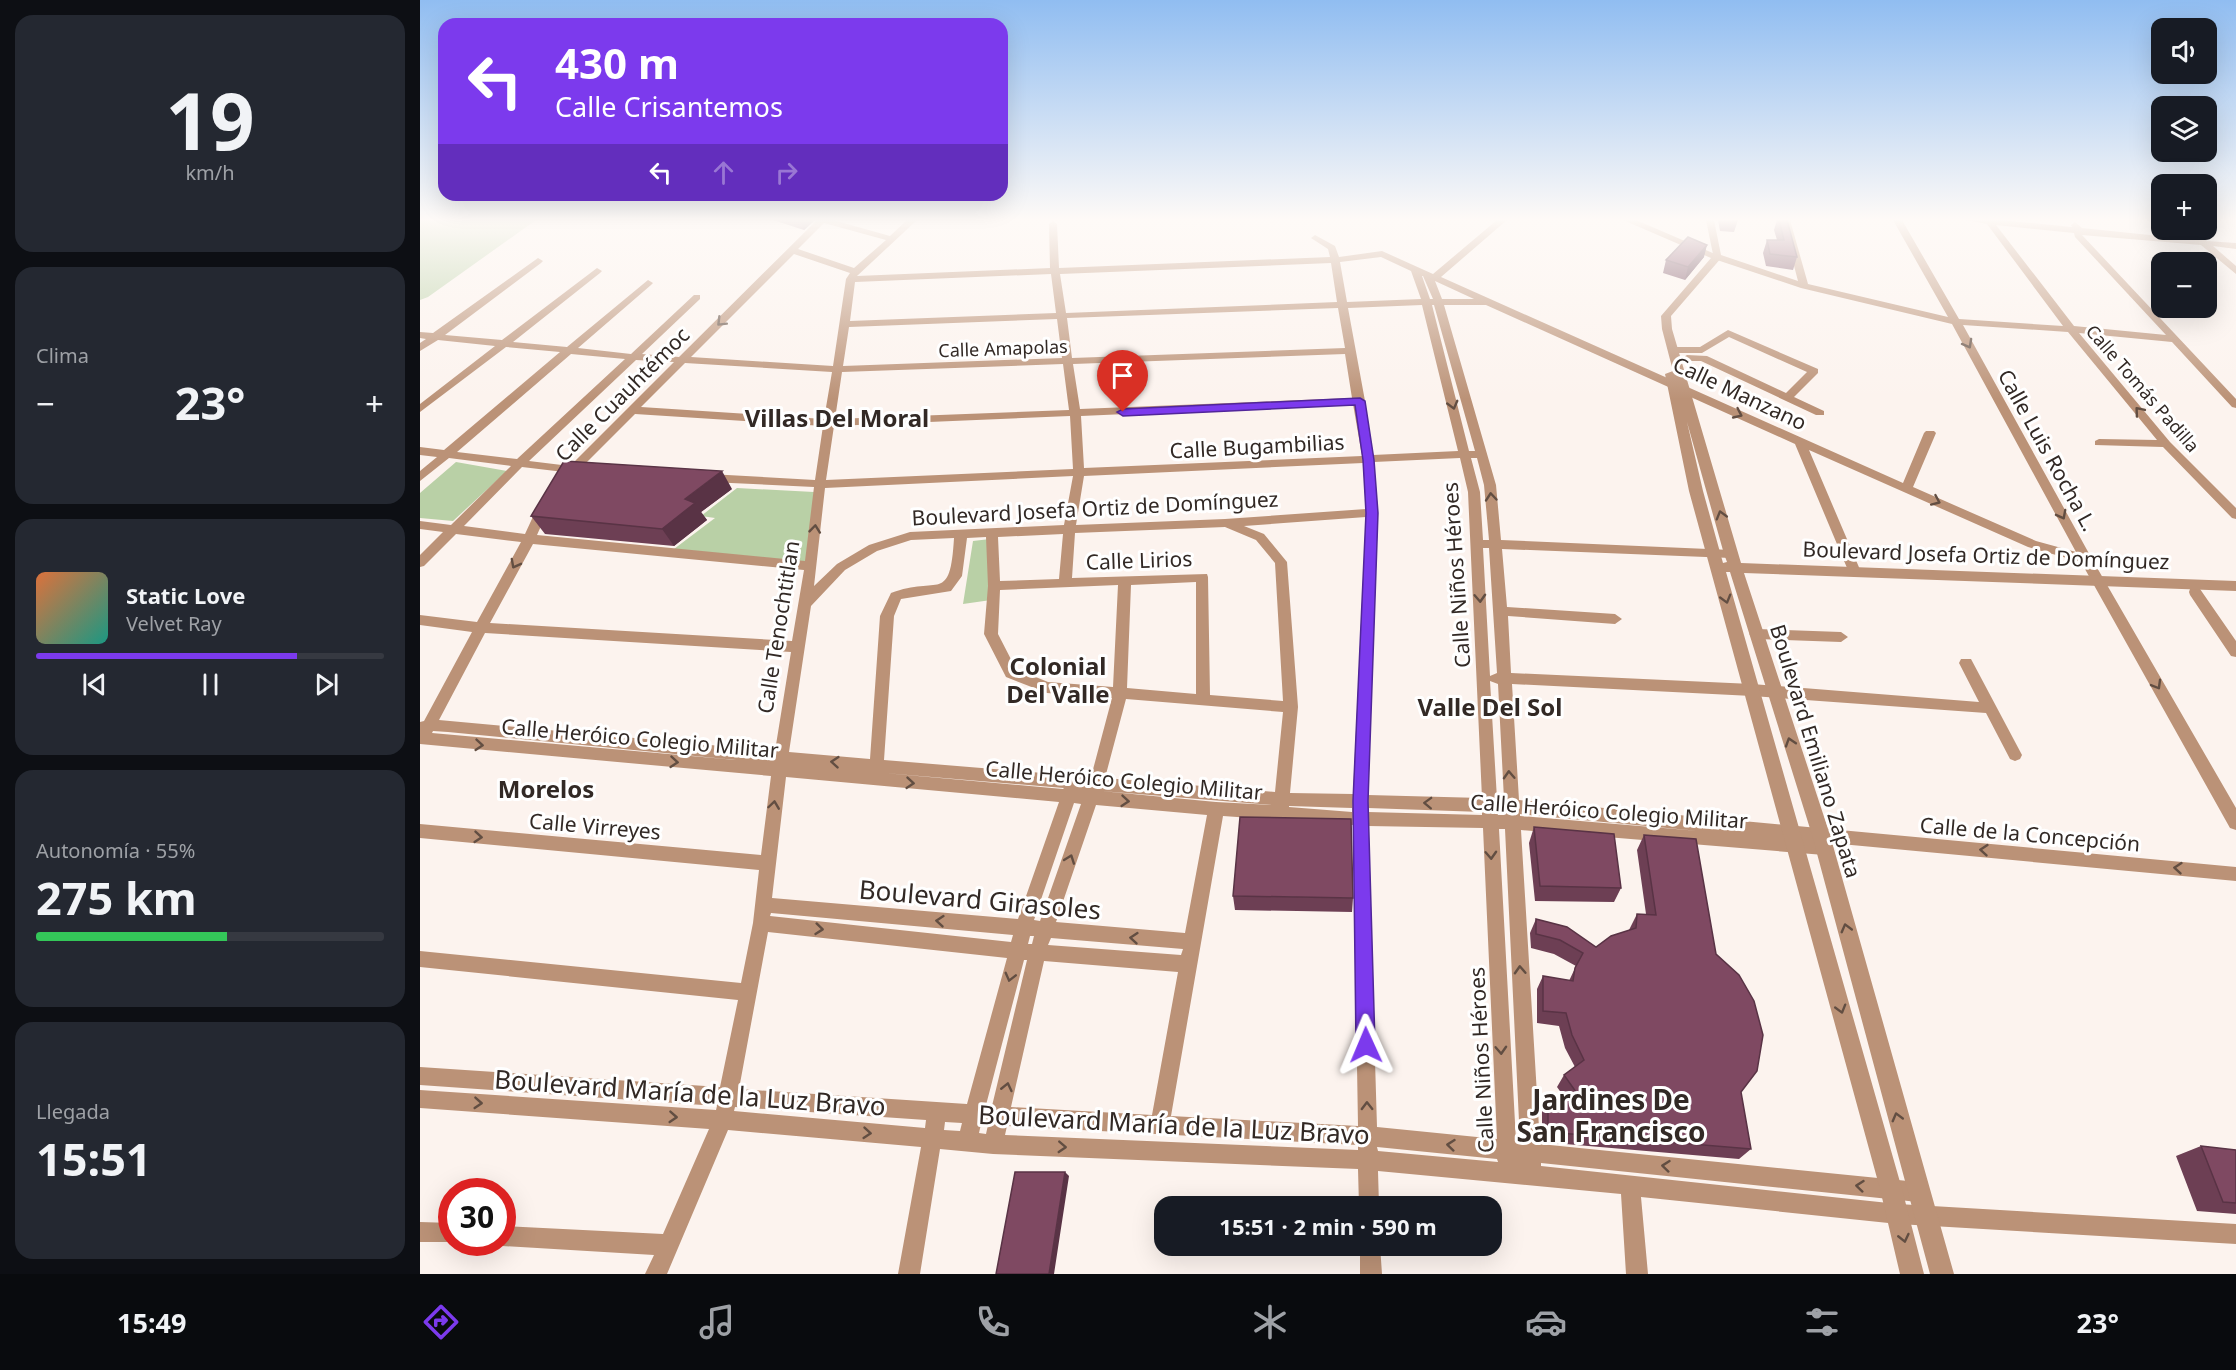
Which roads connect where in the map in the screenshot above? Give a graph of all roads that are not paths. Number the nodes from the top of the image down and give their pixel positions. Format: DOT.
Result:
graph roads {
  1 [pos="513,279"];
  2 [pos="587,279"];
  3 [pos="763,279"];
  4 [pos="852,279"];
  5 [pos="1056,279"];
  6 [pos="1338,279"];
  7 [pos="1427,279"];
  8 [pos="1441,279"];
  9 [pos="1691,279"];
  10 [pos="1695,279"];
  11 [pos="1784,279"];
  12 [pos="1802,279"];
  13 [pos="1931,279"];
  14 [pos="2033,279"];
  15 [pos="2119,279"];
  16 [pos="648,283"];
  17 [pos="1804,286"];
  18 [pos="1476,295"];
  19 [pos="697,297"];
  20 [pos="1431,298"];
  21 [pos="1342,301"];
  22 [pos="1491,302"];
  23 [pos="1061,313"];
  24 [pos="844,320"];
  25 [pos="1956,322"];
  26 [pos="2071,329"];
  27 [pos="420,335"];
  28 [pos="436,337"];
  29 [pos="2175,339"];
  30 [pos="505,343"];
  31 [pos="420,348"];
  32 [pos="568,349"];
  33 [pos="1351,351"];
  34 [pos="1675,354"];
  35 [pos="1703,354"];
  36 [pos="634,357"];
  37 [pos="683,360"];
  38 [pos="1067,363"];
  39 [pos="836,369"];
  40 [pos="1680,386"];
  41 [pos="1788,398"];
  42 [pos="1360,401"];
  43 [pos="2236,405"];
  44 [pos="420,409"];
  45 [pos="631,410"];
  46 [pos="1820,413"];
  47 [pos="1075,414"];
  48 [pos="831,423"];
  49 [pos="1930,433"];
  50 [pos="1800,442"];
  51 [pos="2099,443"];
  52 [pos="2166,444"];
  53 [pos="420,451"];
  54 [pos="446,454"];
  55 [pos="1473,455"];
  56 [pos="1368,460"];
  57 [pos="519,464"];
  58 [pos="578,470"];
  59 [pos="1079,473"];
  60 [pos="420,477"];
  61 [pos="702,478"];
  62 [pos="820,484"];
  63 [pos="1907,488"];
  64 [pos="1372,513"];
  65 [pos="2236,515"];
  66 [pos="1225,523"];
  67 [pos="420,525"];
  68 [pos="1069,529"];
  69 [pos="454,530"];
  70 [pos="992,532"];
  71 [pos="961,533"];
  72 [pos="1477,538"];
  73 [pos="529,539"];
  74 [pos="1494,540"];
  75 [pos="1715,560"];
  76 [pos="1733,560"];
  77 [pos="2086,560"];
  78 [pos="420,563"];
  79 [pos="811,566"];
  80 [pos="1855,572"];
  81 [pos="1125,582"];
  82 [pos="1065,584"];
  83 [pos="2100,584"];
  84 [pos="994,586"];
  85 [pos="2236,586"];
  86 [pos="2195,592"];
  87 [pos="2236,595"];
  88 [pos="805,604"];
  89 [pos="1501,611"];
  90 [pos="1615,618"];
  91 [pos="420,620"];
  92 [pos="482,628"];
  93 [pos="1756,634"];
  94 [pos="1841,637"];
  95 [pos="798,647"];
  96 [pos="2236,652"];
  97 [pos="1966,663"];
  98 [pos="1485,678"];
  99 [pos="1504,678"];
  100 [pos="1752,690"];
  101 [pos="1120,693"];
  102 [pos="1774,693"];
  103 [pos="1203,698"];
  104 [pos="1291,707"];
  105 [pos="1989,708"];
  106 [pos="422,734"];
  107 [pos="2015,755"];
  108 [pos="780,764"];
  109 [pos="876,773"];
  110 [pos="1071,789"];
  111 [pos="1094,791"];
  112 [pos="1360,801"];
  113 [pos="1488,805"];
  114 [pos="1511,806"];
  115 [pos="1281,807"];
  116 [pos="1216,809"];
  117 [pos="1360,819"];
  118 [pos="1489,821"];
  119 [pos="1512,822"];
  120 [pos="2236,823"];
  121 [pos="420,831"];
  122 [pos="1794,839"];
  123 [pos="1822,842"];
  124 [pos="766,863"];
  125 [pos="2236,874"];
  126 [pos="763,905"];
  127 [pos="761,923"];
  128 [pos="1023,929"];
  129 [pos="1044,930"];
  130 [pos="1193,942"];
  131 [pos="1016,951"];
  132 [pos="1037,953"];
  133 [pos="420,959"];
  134 [pos="1189,964"];
  135 [pos="747,992"];
  136 [pos="420,1076"];
  137 [pos="728,1097"];
  138 [pos="420,1099"];
  139 [pos="937,1112"];
  140 [pos="974,1114"];
  141 [pos="1000,1116"];
  142 [pos="723,1120"];
  143 [pos="1160,1125"];
  144 [pos="1368,1136"];
  145 [pos="932,1139"];
  146 [pos="967,1141"];
  147 [pos="993,1144"];
  148 [pos="1506,1151"];
  149 [pos="1530,1153"];
  150 [pos="1368,1160"];
  151 [pos="1508,1173"];
  152 [pos="1532,1175"];
  153 [pos="1630,1185"];
  154 [pos="1891,1189"];
  155 [pos="1918,1192"];
  156 [pos="1369,1196"];
  157 [pos="1898,1214"];
  158 [pos="1925,1214"];
  159 [pos="420,1232"];
  160 [pos="438,1233"];
  161 [pos="2236,1234"];
  162 [pos="516,1237"];
  163 [pos="668,1245"];
  164 [pos="1370,1256"];
  165 [pos="656,1274"];
  166 [pos="909,1274"];
  167 [pos="1371,1274"];
  168 [pos="1637,1274"];
  169 [pos="1912,1274"];
  170 [pos="1942,1274"];
  1 -- 28 [label="street"];
  2 -- 30 [label="street"];
  3 -- 37 [label="street, Calle Cuauhtémoc, one-way"];
  4 -- 24 [label="street, Calle Tenochtitlan"];
  5 -- 23 [label="street"];
  6 -- 21 [label="street"];
  7 -- 20 [label="street, Calle Niños Héroes"];
  8 -- 18 [label="street, Calle Manzano"];
  9 -- 40 [label="street, Boulevard Emiliano Zapata"];
  10 -- 34 [label="street, Boulevard Emiliano Zapata"];
  11 -- 17 [label="street"];
  12 -- 17 [label="street"];
  13 -- 25 [label="street, Calle Luis Rocha L."];
  14 -- 26 [label="street, Calle Tomás Padilla"];
  15 -- 29 [label="street"];
  16 -- 32 [label="street"];
  17 -- 25 [label="street"];
  18 -- 20 [label="street"];
  18 -- 22 [label="street, Calle Manzano"];
  19 -- 36 [label="street"];
  20 -- 21 [label="street"];
  20 -- 22 [label="street"];
  20 -- 55 [label="street, Calle Niños Héroes"];
  21 -- 23 [label="street"];
  21 -- 33 [label="street"];
  22 -- 40 [label="street, Calle Manzano"];
  23 -- 24 [label="street"];
  23 -- 38 [label="street"];
  24 -- 39 [label="street, Calle Tenochtitlan"];
  25 -- 26 [label="street"];
  25 -- 77 [label="street, Calle Luis Rocha L., one-way"];
  26 -- 29 [label="street"];
  52 -- 26 [label="street, Calle Tomás Padilla, one-way"];
  27 -- 28 [label="street, Calle Amapolas"];
  28 -- 30 [label="street, Calle Amapolas"];
  28 -- 31 [label="street"];
  29 -- 43 [label="street"];
  30 -- 32 [label="street, Calle Amapolas"];
  30 -- 44 [label="street"];
  32 -- 36 [label="street, Calle Amapolas"];
  32 -- 54 [label="street"];
  33 -- 38 [label="street, Calle Amapolas"];
  33 -- 42 [label="street"];
  34 -- 35 [label="street"];
  34 -- 40 [label="street, Boulevard Emiliano Zapata"];
  35 -- 41 [label="street"];
  35 -- 41 [label="street"];
  36 -- 37 [label="street, Calle Amapolas"];
  36 -- 57 [label="street"];
  37 -- 39 [label="street, Calle Amapolas"];
  37 -- 45 [label="street, Calle Cuauhtémoc"];
  38 -- 39 [label="street, Calle Amapolas"];
  38 -- 47 [label="street"];
  39 -- 48 [label="street, Calle Tenochtitlan"];
  40 -- 50 [label="street, Calle Manzano, one-way"];
  40 -- 75 [label="street, Boulevard Emiliano Zapata"];
  76 -- 40 [label="street, Boulevard Emiliano Zapata, one-way"];
  41 -- 46 [label="street"];
  42 -- 47 [label="street"];
  42 -- 56 [label="street"];
  45 -- 48 [label="street"];
  45 -- 58 [label="street, Calle Cuauhtémoc"];
  47 -- 48 [label="street"];
  47 -- 59 [label="street"];
  48 -- 62 [label="street, Calle Tenochtitlan"];
  49 -- 63 [label="street"];
  50 -- 63 [label="street, Calle Manzano"];
  50 -- 80 [label="street"];
  51 -- 52 [label="street"];
  52 -- 65 [label="street, Calle Tomás Padilla"];
  53 -- 54 [label="street"];
  54 -- 57 [label="street"];
  54 -- 60 [label="street"];
  55 -- 56 [label="street, Calle Bugambilias"];
  55 -- 72 [label="street, Calle Niños Héroes"];
  74 -- 55 [label="street, Calle Niños Héroes, one-way"];
  56 -- 59 [label="street, Calle Bugambilias"];
  56 -- 64 [label="street"];
  57 -- 58 [label="street"];
  57 -- 69 [label="street"];
  58 -- 73 [label="street, Calle Cuauhtémoc"];
  59 -- 62 [label="street, Calle Bugambilias"];
  59 -- 68 [label="street"];
  61 -- 62 [label="street, Calle Bugambilias"];
  79 -- 62 [label="street, Calle Tenochtitlan, one-way"];
  63 -- 77 [label="street, Calle Manzano, one-way"];
  64 -- 66 [label="street, Boulevard Josefa Ortiz de Domínguez"];
  64 -- 112 [label="street"];
  66 -- 68 [label="street, Boulevard Josefa Ortiz de Domínguez"];
  66 -- 104 [label="street"];
  67 -- 69 [label="street"];
  68 -- 70 [label="street, Boulevard Josefa Ortiz de Domínguez"];
  68 -- 82 [label="street"];
  69 -- 73 [label="street"];
  69 -- 78 [label="street"];
  70 -- 71 [label="street, Boulevard Josefa Ortiz de Domínguez"];
  70 -- 84 [label="street"];
  71 -- 88 [label="street, Boulevard Josefa Ortiz de Domínguez"];
  71 -- 109 [label="street"];
  72 -- 74 [label="street, Boulevard Josefa Ortiz de Domínguez"];
  72 -- 98 [label="street, Calle Niños Héroes, one-way"];
  73 -- 79 [label="street"];
  73 -- 92 [label="street, Calle Cuauhtémoc, one-way"];
  74 -- 75 [label="street, Boulevard Josefa Ortiz de Domínguez"];
  74 -- 89 [label="street, Calle Niños Héroes"];
  75 -- 76 [label="street"];
  75 -- 76 [label="street, Boulevard Josefa Ortiz de Domínguez"];
  75 -- 100 [label="street, Boulevard Emiliano Zapata, one-way"];
  76 -- 80 [label="street, Boulevard Josefa Ortiz de Domínguez"];
  76 -- 83 [label="street, Boulevard Josefa Ortiz de Domínguez"];
  76 -- 93 [label="street, Boulevard Emiliano Zapata"];
  77 -- 83 [label="street, Calle Luis Rocha L."];
  79 -- 88 [label="street, Calle Tenochtitlan"];
  80 -- 83 [label="street, Boulevard Josefa Ortiz de Domínguez"];
  81 -- 82 [label="street, Calle Lirios"];
  81 -- 101 [label="street"];
  81 -- 103 [label="street, Calle Lirios"];
  82 -- 84 [label="street, Calle Lirios"];
  83 -- 85 [label="street, Boulevard Josefa Ortiz de Domínguez"];
  83 -- 86 [label="street, Boulevard Josefa Ortiz de Domínguez"];
  83 -- 120 [label="street, Calle Luis Rocha L., one-way"];
  84 -- 101 [label="street"];
  86 -- 87 [label="street, Boulevard Josefa Ortiz de Domínguez"];
  86 -- 96 [label="street"];
  88 -- 95 [label="street, Calle Tenochtitlan"];
  89 -- 90 [label="street"];
  89 -- 99 [label="street, Calle Niños Héroes"];
  91 -- 92 [label="street"];
  92 -- 95 [label="street"];
  92 -- 106 [label="street, Calle Cuauhtémoc"];
  93 -- 94 [label="street"];
  93 -- 102 [label="street, Boulevard Emiliano Zapata"];
  95 -- 108 [label="street, Calle Tenochtitlan"];
  97 -- 105 [label="street"];
  98 -- 99 [label="street"];
  98 -- 113 [label="street, Calle Niños Héroes"];
  99 -- 100 [label="street"];
  114 -- 99 [label="street, Calle Niños Héroes, one-way"];
  100 -- 102 [label="street"];
  100 -- 122 [label="street, Boulevard Emiliano Zapata"];
  101 -- 103 [label="street"];
  101 -- 111 [label="street"];
  102 -- 105 [label="street"];
  123 -- 102 [label="street, Boulevard Emiliano Zapata, one-way"];
  103 -- 104 [label="street"];
  104 -- 115 [label="street"];
  105 -- 107 [label="street"];
  106 -- 108 [label="street, Calle Heróico Colegio Militar"];
  108 -- 109 [label="street, Calle Heróico Colegio Militar"];
  124 -- 108 [label="street, Calle Tenochtitlan, one-way"];
  109 -- 110 [label="street, Calle Heróico Colegio Militar"];
  110 -- 111 [label="street, Calle Heróico Colegio Militar"];
  110 -- 128 [label="street"];
  111 -- 115 [label="street, Calle Heróico Colegio Militar"];
  111 -- 116 [label="street, Calle Heróico Colegio Militar, one-way"];
  129 -- 111 [label="street, one-way"];
  113 -- 112 [label="street, Calle Heróico Colegio Militar, one-way"];
  112 -- 115 [label="street, Calle Heróico Colegio Militar"];
  112 -- 117 [label="street"];
  113 -- 114 [label="street, Calle Heróico Colegio Militar"];
  113 -- 118 [label="street, Calle Niños Héroes"];
  114 -- 119 [label="street, Calle Niños Héroes"];
  114 -- 122 [label="street, Calle Heróico Colegio Militar"];
  115 -- 116 [label="street, Calle Heróico Colegio Militar"];
  115 -- 117 [label="street, Calle Heróico Colegio Militar"];
  116 -- 130 [label="street"];
  117 -- 118 [label="street, Calle Heróico Colegio Militar"];
  144 -- 117 [label="street, one-way"];
  118 -- 119 [label="street, Calle Heróico Colegio Militar"];
  118 -- 148 [label="street, Calle Niños Héroes, one-way"];
  119 -- 122 [label="street, Calle Heróico Colegio Militar"];
  149 -- 119 [label="street, Calle Niños Héroes, one-way"];
  121 -- 124 [label="street, Calle Virreyes, one-way"];
  122 -- 123 [label="street, Calle Heróico Colegio Militar"];
  122 -- 154 [label="street, Boulevard Emiliano Zapata, one-way"];
  125 -- 123 [label="street, Calle de la Concepción, one-way"];
  155 -- 123 [label="street, Boulevard Emiliano Zapata, one-way"];
  124 -- 126 [label="street, Calle Tenochtitlan"];
  126 -- 127 [label="street, Calle Tenochtitlan"];
  128 -- 126 [label="street, Boulevard Girasoles, one-way"];
  127 -- 131 [label="street, Boulevard Girasoles, one-way"];
  127 -- 135 [label="street, Calle Tenochtitlan"];
  128 -- 129 [label="street, Boulevard Girasoles"];
  128 -- 131 [label="street"];
  130 -- 129 [label="street, Boulevard Girasoles, one-way"];
  129 -- 132 [label="street"];
  130 -- 134 [label="street"];
  131 -- 132 [label="street, Boulevard Girasoles"];
  131 -- 140 [label="street, one-way"];
  132 -- 134 [label="street, Boulevard Girasoles"];
  141 -- 132 [label="street, one-way"];
  133 -- 135 [label="street"];
  134 -- 143 [label="street"];
  135 -- 137 [label="street, Calle Tenochtitlan"];
  136 -- 137 [label="street, Boulevard María de la Luz Bravo"];
  137 -- 139 [label="street, Boulevard María de la Luz Bravo"];
  137 -- 142 [label="street, Calle Tenochtitlan"];
  138 -- 142 [label="street, Boulevard María de la Luz Bravo, one-way"];
  139 -- 140 [label="street, Boulevard María de la Luz Bravo"];
  139 -- 145 [label="street"];
  140 -- 141 [label="street, Boulevard María de la Luz Bravo"];
  140 -- 146 [label="street"];
  141 -- 143 [label="street, Boulevard María de la Luz Bravo"];
  141 -- 147 [label="street"];
  142 -- 145 [label="street, Boulevard María de la Luz Bravo, one-way"];
  142 -- 163 [label="street, Calle Tenochtitlan"];
  143 -- 144 [label="street, Boulevard María de la Luz Bravo"];
  148 -- 144 [label="street, Boulevard María de la Luz Bravo, one-way"];
  144 -- 150 [label="street"];
  145 -- 146 [label="street, Boulevard María de la Luz Bravo"];
  145 -- 166 [label="street"];
  146 -- 147 [label="street, Boulevard María de la Luz Bravo"];
  147 -- 150 [label="street, Boulevard María de la Luz Bravo, one-way"];
  148 -- 149 [label="street, Boulevard María de la Luz Bravo"];
  148 -- 151 [label="street, Calle Niños Héroes"];
  149 -- 152 [label="street, Calle Niños Héroes"];
  154 -- 149 [label="street, Boulevard María de la Luz Bravo, one-way"];
  150 -- 151 [label="street, Boulevard María de la Luz Bravo"];
  150 -- 156 [label="street"];
  151 -- 152 [label="street, Boulevard María de la Luz Bravo"];
  152 -- 153 [label="street, Boulevard María de la Luz Bravo"];
  153 -- 157 [label="street, Boulevard María de la Luz Bravo"];
  153 -- 168 [label="street"];
  154 -- 155 [label="street, Boulevard María de la Luz Bravo"];
  154 -- 157 [label="street, Boulevard Emiliano Zapata"];
  155 -- 158 [label="street, Boulevard Emiliano Zapata"];
  157 -- 158 [label="street, Boulevard María de la Luz Bravo"];
  157 -- 169 [label="street, Boulevard Emiliano Zapata, one-way"];
  158 -- 161 [label="street, Boulevard María de la Luz Bravo"];
  158 -- 170 [label="street, Boulevard Emiliano Zapata"];
  159 -- 160 [label="street"];
  162 -- 163 [label="street"];
  163 -- 165 [label="street, Calle Tenochtitlan"];
  164 -- 167 [label="street"];
}
